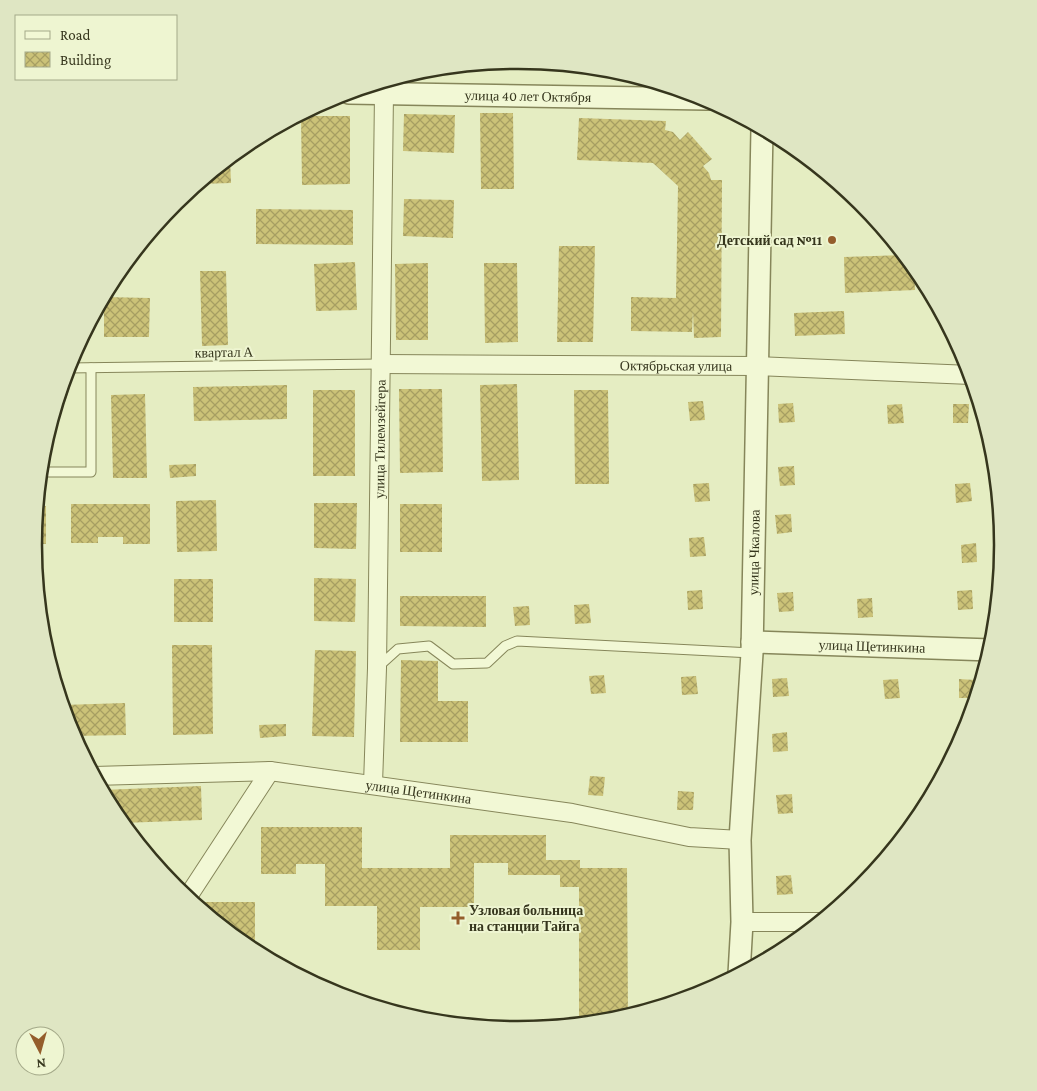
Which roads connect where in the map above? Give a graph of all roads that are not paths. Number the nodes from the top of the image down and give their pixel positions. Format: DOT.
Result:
graph roads {
  1 [pos="390,89"];
  2 [pos="680,98"];
  3 [pos="762,137"];
  4 [pos="381,364"];
  5 [pos="757,366"];
  6 [pos="77,368"];
  7 [pos="91,368"];
  8 [pos="962,375"];
  9 [pos="49,472"];
  10 [pos="752,647"];
  11 [pos="982,650"];
  12 [pos="377,668"];
  13 [pos="270,771"];
  14 [pos="102,776"];
  15 [pos="373,784"];
  16 [pos="740,840"];
  17 [pos="192,891"];
  18 [pos="742,922"];
  19 [pos="809,922"];
  20 [pos="739,967"];
  1 -- 2 [label="street, улица 40 лет Октября"];
  1 -- 4 [label="street, улица Тилемзейгера"];
  3 -- 5 [label="street, улица Чкалова"];
  4 -- 5 [label="street, Октябрьская улица"];
  4 -- 7 [label="lane, квартал А"];
  4 -- 12 [label="street, улица Тилемзейгера"];
  5 -- 8 [label="street, Октябрьская улица"];
  5 -- 10 [label="street, улица Чкалова"];
  6 -- 7 [label="lane, квартал А"];
  7 -- 9 [label="lane"];
  10 -- 11 [label="street, улица Щетинкина"];
  10 -- 12 [label="lane"];
  10 -- 16 [label="street, улица Чкалова"];
  12 -- 15 [label="street, улица Тилемзейгера"];
  13 -- 14 [label="street, улица Щетинкина"];
  13 -- 15 [label="street, улица Щетинкина"];
  13 -- 17 [label="street"];
  15 -- 16 [label="street, улица Щетинкина"];
  16 -- 18 [label="street, улица Чкалова"];
  18 -- 19 [label="street"];
  18 -- 20 [label="street, улица Чкалова"];
}
